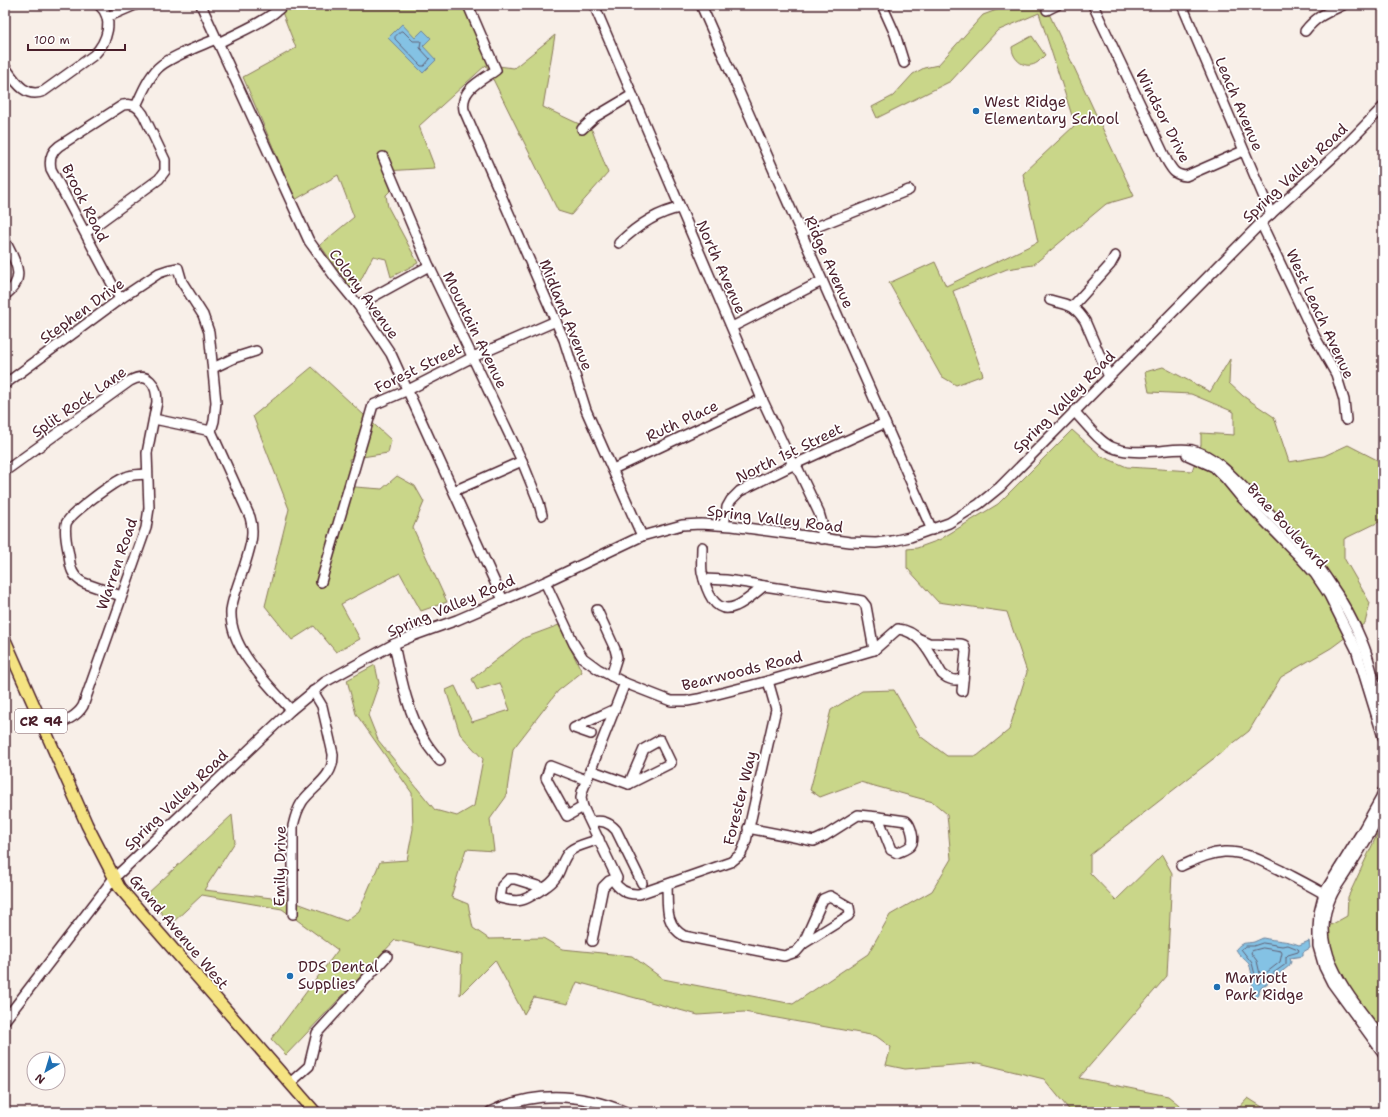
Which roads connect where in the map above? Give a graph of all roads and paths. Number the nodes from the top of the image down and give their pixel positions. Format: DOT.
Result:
graph roads {
  1 [pos="99,5"];
  2 [pos="135,5"];
  3 [pos="201,5"];
  4 [pos="283,5"];
  5 [pos="468,5"];
  6 [pos="594,5"];
  7 [pos="700,5"];
  8 [pos="882,5"];
  9 [pos="1057,5"];
  10 [pos="1093,5"];
  11 [pos="1182,5"];
  12 [pos="1343,5"];
  13 [pos="1047,10"];
  14 [pos="107,17"];
  15 [pos="1305,31"];
  16 [pos="217,41"];
  17 [pos="904,63"];
  18 [pos="5,67"];
  19 [pos="632,95"];
  20 [pos="136,106"];
  21 [pos="1383,107"];
  22 [pos="582,128"];
  23 [pos="1244,151"];
  24 [pos="383,157"];
  25 [pos="909,190"];
  26 [pos="680,208"];
  27 [pos="1271,214"];
  28 [pos="1262,223"];
  29 [pos="85,233"];
  30 [pos="801,233"];
  31 [pos="5,241"];
  32 [pos="619,243"];
  33 [pos="1115,256"];
  34 [pos="429,266"];
  35 [pos="822,280"];
  36 [pos="5,295"];
  37 [pos="120,299"];
  38 [pos="1050,300"];
  39 [pos="358,305"];
  40 [pos="1073,306"];
  41 [pos="556,321"];
  42 [pos="732,327"];
  43 [pos="256,351"];
  44 [pos="473,358"];
  45 [pos="213,368"];
  46 [pos="1109,377"];
  47 [pos="151,382"];
  48 [pos="5,384"];
  49 [pos="408,390"];
  50 [pos="762,399"];
  51 [pos="1074,411"];
  52 [pos="154,419"];
  53 [pos="1346,420"];
  54 [pos="885,423"];
  55 [pos="211,431"];
  56 [pos="1175,450"];
  57 [pos="522,461"];
  58 [pos="793,465"];
  59 [pos="613,469"];
  60 [pos="5,471"];
  61 [pos="147,474"];
  62 [pos="454,491"];
  63 [pos="542,515"];
  64 [pos="724,525"];
  65 [pos="932,530"];
  66 [pos="642,536"];
  67 [pos="822,539"];
  68 [pos="702,547"];
  69 [pos="704,579"];
  70 [pos="321,582"];
  71 [pos="545,582"];
  72 [pos="764,586"];
  73 [pos="121,596"];
  74 [pos="503,600"];
  75 [pos="597,610"];
  76 [pos="919,638"];
  77 [pos="5,640"];
  78 [pos="394,644"];
  79 [pos="874,650"];
  80 [pos="611,676"];
  81 [pos="963,679"];
  82 [pos="768,681"];
  83 [pos="625,683"];
  84 [pos="313,691"];
  85 [pos="962,691"];
  86 [pos="291,710"];
  87 [pos="613,710"];
  88 [pos="1383,714"];
  89 [pos="44,729"];
  90 [pos="591,734"];
  91 [pos="1383,737"];
  92 [pos="440,761"];
  93 [pos="590,770"];
  94 [pos="586,780"];
  95 [pos="629,784"];
  96 [pos="1383,791"];
  97 [pos="583,807"];
  98 [pos="1383,811"];
  99 [pos="878,817"];
  100 [pos="591,822"];
  101 [pos="748,828"];
  102 [pos="599,839"];
  103 [pos="1181,866"];
  104 [pos="114,878"];
  105 [pos="613,880"];
  106 [pos="642,883"];
  107 [pos="667,885"];
  108 [pos="544,888"];
  109 [pos="1327,895"];
  110 [pos="293,914"];
  111 [pos="592,941"];
  112 [pos="803,944"];
  113 [pos="387,956"];
  114 [pos="1345,995"];
  115 [pos="5,1020"];
  116 [pos="1383,1040"];
  117 [pos="1383,1053"];
  118 [pos="290,1083"];
  119 [pos="315,1112"];
  120 [pos="490,1112"];
  121 [pos="626,1112"];
  1 -- 14 [label="street"];
  2 -- 14 [label="street"];
  3 -- 16 [label="street, Colony Avenue"];
  4 -- 16 [label="street"];
  5 -- 41 [label="street, Midland Avenue"];
  6 -- 19 [label="street, North Avenue"];
  7 -- 30 [label="street, Ridge Avenue"];
  8 -- 17 [label="street"];
  9 -- 13 [label="street"];
  10 -- 23 [label="street, Windsor Drive"];
  11 -- 23 [label="street, Leach Avenue"];
  12 -- 15 [label="street"];
  14 -- 18 [label="street"];
  16 -- 20 [label="street"];
  16 -- 39 [label="street, Colony Avenue"];
  19 -- 22 [label="street"];
  19 -- 26 [label="street, North Avenue"];
  20 -- 29 [label="street"];
  20 -- 29 [label="street, Brook Road"];
  21 -- 27 [label="street, Spring Valley Road"];
  23 -- 27 [label="street, Leach Avenue"];
  24 -- 34 [label="street, Mountain Avenue"];
  25 -- 30 [label="street"];
  26 -- 32 [label="street"];
  26 -- 42 [label="street, North Avenue"];
  27 -- 28 [label="street, Spring Valley Road"];
  28 -- 46 [label="street, Spring Valley Road"];
  28 -- 53 [label="street, West Leach Avenue"];
  29 -- 37 [label="street, Brook Road"];
  30 -- 35 [label="street, Ridge Avenue"];
  31 -- 36 [label="street"];
  33 -- 40 [label="street"];
  34 -- 39 [label="street"];
  34 -- 44 [label="street, Mountain Avenue"];
  35 -- 42 [label="street"];
  35 -- 54 [label="street, Ridge Avenue"];
  37 -- 45 [label="street, Stephen Drive"];
  37 -- 48 [label="street, Stephen Drive"];
  38 -- 40 [label="street"];
  39 -- 49 [label="street, Colony Avenue"];
  40 -- 46 [label="street"];
  41 -- 44 [label="street, Forest Street"];
  41 -- 59 [label="street, Midland Avenue"];
  42 -- 50 [label="street, North Avenue"];
  43 -- 45 [label="street"];
  44 -- 49 [label="street, Forest Street"];
  44 -- 57 [label="street, Mountain Avenue"];
  45 -- 55 [label="street"];
  46 -- 51 [label="street, Spring Valley Road"];
  47 -- 52 [label="street, Warren Road"];
  47 -- 60 [label="street, Split Rock Lane"];
  49 -- 62 [label="street, Colony Avenue"];
  49 -- 70 [label="street, Forest Street"];
  50 -- 58 [label="street, North Avenue"];
  50 -- 59 [label="street, Ruth Place"];
  51 -- 56 [label="street, Brae Boulevard"];
  51 -- 65 [label="street, Spring Valley Road"];
  52 -- 55 [label="street"];
  52 -- 61 [label="street, Warren Road"];
  54 -- 58 [label="street, North 1st Street"];
  54 -- 65 [label="street, Ridge Avenue"];
  55 -- 86 [label="street"];
  56 -- 88 [label="street, Brae Boulevard"];
  56 -- 91 [label="street, Brae Boulevard"];
  57 -- 62 [label="street"];
  57 -- 63 [label="street, Mountain Avenue"];
  58 -- 64 [label="street, North 1st Street"];
  58 -- 67 [label="street, North Avenue"];
  59 -- 66 [label="street, Midland Avenue"];
  61 -- 73 [label="street, Warren Road"];
  61 -- 73 [label="street"];
  62 -- 74 [label="street, Colony Avenue"];
  64 -- 66 [label="street, Spring Valley Road"];
  64 -- 67 [label="street, Spring Valley Road"];
  65 -- 67 [label="street, Spring Valley Road"];
  66 -- 71 [label="street, Spring Valley Road"];
  68 -- 69 [label="street"];
  69 -- 72 [label="street"];
  69 -- 72 [label="street"];
  71 -- 74 [label="street, Spring Valley Road"];
  71 -- 80 [label="street, Bearwoods Road"];
  72 -- 79 [label="street"];
  73 -- 89 [label="street, Warren Road"];
  74 -- 78 [label="street, Spring Valley Road"];
  75 -- 80 [label="street"];
  76 -- 79 [label="street, Bearwoods Road"];
  76 -- 81 [label="street"];
  76 -- 81 [label="street, Bearwoods Road"];
  77 -- 89 [label="main road, Grand Avenue West / CR 94"];
  78 -- 84 [label="street, Spring Valley Road"];
  78 -- 92 [label="street"];
  79 -- 82 [label="street, Bearwoods Road"];
  80 -- 83 [label="street, Bearwoods Road"];
  81 -- 85 [label="street, Bearwoods Road"];
  82 -- 83 [label="street, Bearwoods Road"];
  82 -- 101 [label="street, Forester Way"];
  83 -- 87 [label="street"];
  84 -- 86 [label="street, Spring Valley Road"];
  84 -- 110 [label="street, Emily Drive"];
  86 -- 104 [label="street, Spring Valley Road"];
  87 -- 90 [label="street"];
  87 -- 93 [label="street"];
  89 -- 104 [label="main road, Grand Avenue West / CR 94"];
  93 -- 94 [label="street"];
  93 -- 95 [label="street"];
  94 -- 97 [label="street"];
  94 -- 97 [label="street"];
  95 -- 95 [label="street"];
  96 -- 109 [label="street"];
  97 -- 100 [label="street"];
  98 -- 109 [label="street"];
  99 -- 101 [label="street"];
  100 -- 102 [label="street"];
  100 -- 106 [label="street"];
  101 -- 107 [label="street, Forester Way"];
  102 -- 105 [label="street"];
  102 -- 108 [label="street"];
  103 -- 109 [label="street"];
  104 -- 115 [label="street, Spring Valley Road"];
  104 -- 118 [label="main road, Grand Avenue West / CR 94"];
  105 -- 107 [label="street, Forester Way"];
  105 -- 111 [label="street"];
  107 -- 112 [label="street"];
  109 -- 114 [label="street"];
  112 -- 112 [label="street"];
  113 -- 118 [label="street"];
  114 -- 116 [label="street"];
  114 -- 117 [label="street"];
  118 -- 119 [label="main road, Grand Avenue West / CR 94"];
  120 -- 121 [label="street"];
}
